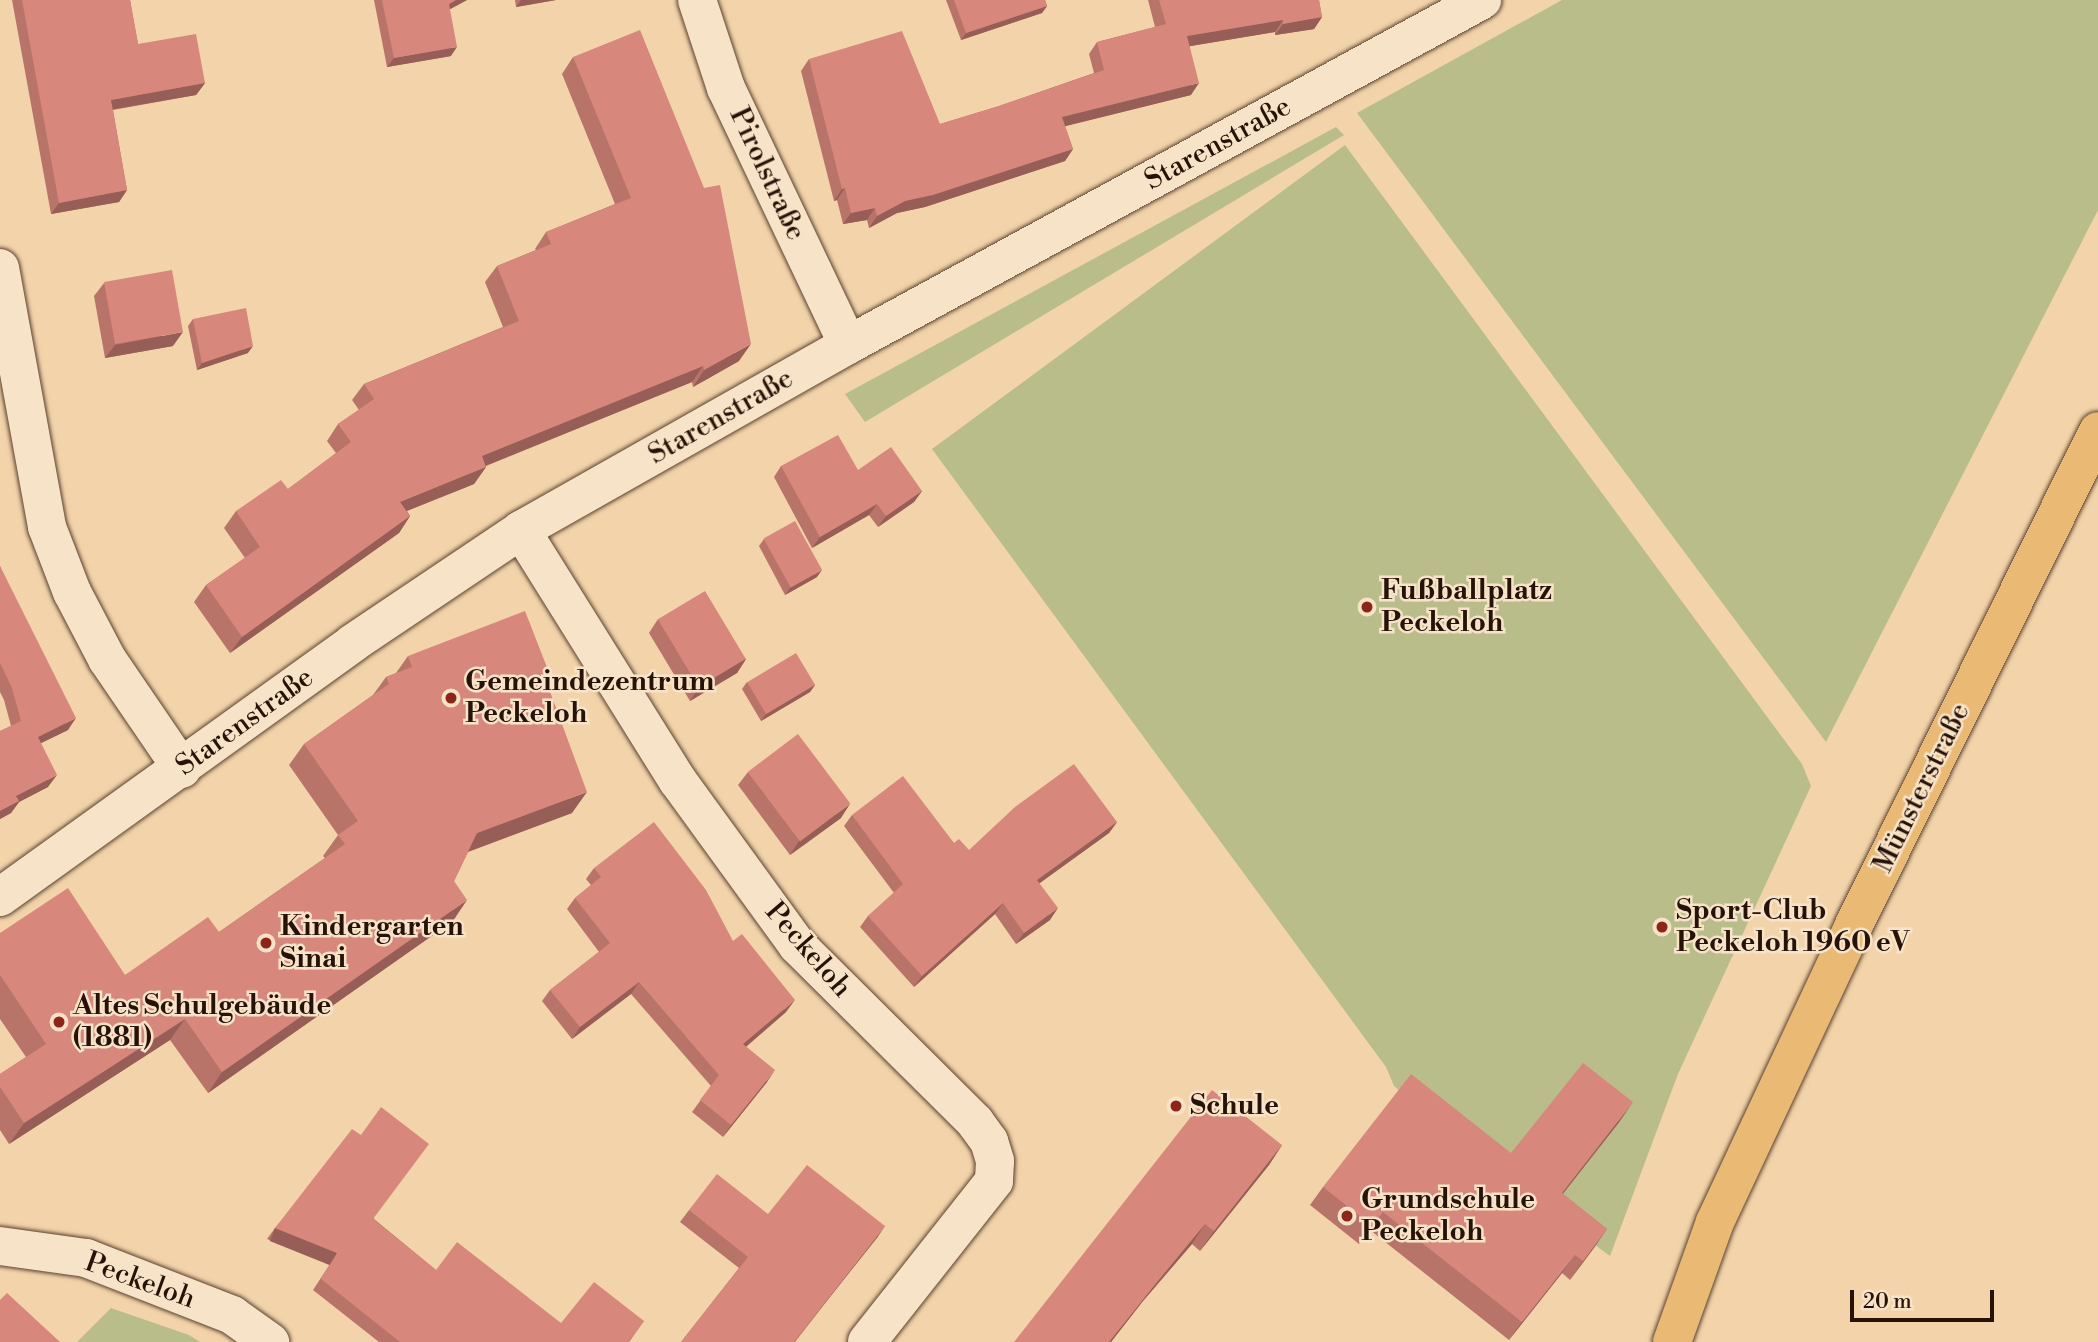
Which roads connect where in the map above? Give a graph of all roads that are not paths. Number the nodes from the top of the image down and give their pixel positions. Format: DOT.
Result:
graph roads {
  1 [pos="697,0"];
  2 [pos="1482,0"];
  3 [pos="0,268"];
  4 [pos="848,345"];
  5 [pos="2098,431"];
  6 [pos="521,530"];
  7 [pos="182,769"];
  8 [pos="0,897"];
  9 [pos="0,1246"];
  10 [pos="270,1342"];
  11 [pos="867,1342"];
  12 [pos="1672,1342"];
  1 -- 4 [label="street, Pirolstraße"];
  2 -- 4 [label="street, Starenstraße"];
  3 -- 7 [label="street"];
  4 -- 6 [label="street, Starenstraße"];
  5 -- 12 [label="main road, Münsterstraße"];
  6 -- 7 [label="street, Starenstraße"];
  6 -- 11 [label="street, Peckeloh"];
  7 -- 8 [label="street, Starenstraße"];
  9 -- 10 [label="street, Peckeloh"];
}
